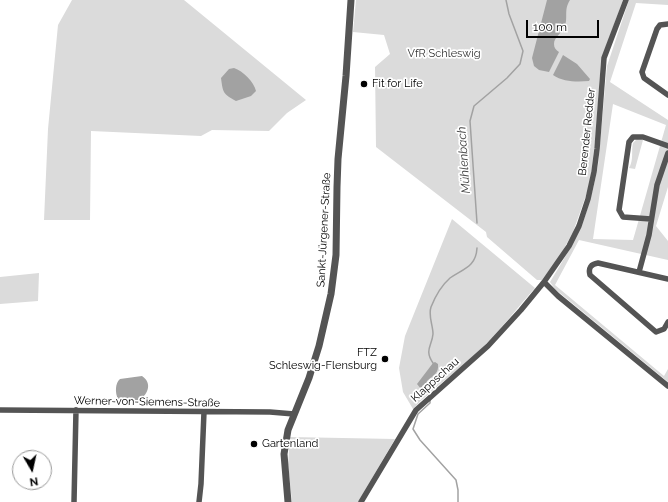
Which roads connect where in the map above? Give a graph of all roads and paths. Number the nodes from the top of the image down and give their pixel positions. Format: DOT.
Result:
graph roads {
  1 [pos="351,0"];
  2 [pos="626,0"];
  3 [pos="668,24"];
  4 [pos="668,95"];
  5 [pos="668,146"];
  6 [pos="668,153"];
  7 [pos="651,219"];
  8 [pos="639,272"];
  9 [pos="668,279"];
  10 [pos="542,284"];
  11 [pos="668,322"];
  12 [pos="668,386"];
  13 [pos="0,410"];
  14 [pos="76,410"];
  15 [pos="204,412"];
  16 [pos="294,414"];
  17 [pos="74,502"];
  18 [pos="199,502"];
  19 [pos="288,502"];
  20 [pos="361,502"];
  1 -- 16 [label="street, Sankt-Jürgener-Straße"];
  2 -- 10 [label="street, Berender Redder"];
  3 -- 4 [label="street"];
  5 -- 7 [label="street"];
  6 -- 7 [label="street"];
  7 -- 8 [label="street"];
  8 -- 9 [label="street"];
  8 -- 11 [label="street"];
  10 -- 12 [label="street"];
  10 -- 20 [label="street, Klappschau"];
  13 -- 14 [label="street, Werner-von-Siemens-Straße"];
  14 -- 15 [label="street, Werner-von-Siemens-Straße"];
  14 -- 17 [label="street"];
  15 -- 16 [label="street, Werner-von-Siemens-Straße"];
  15 -- 18 [label="street"];
  16 -- 19 [label="street, Sankt-Jürgener-Straße"];
}
